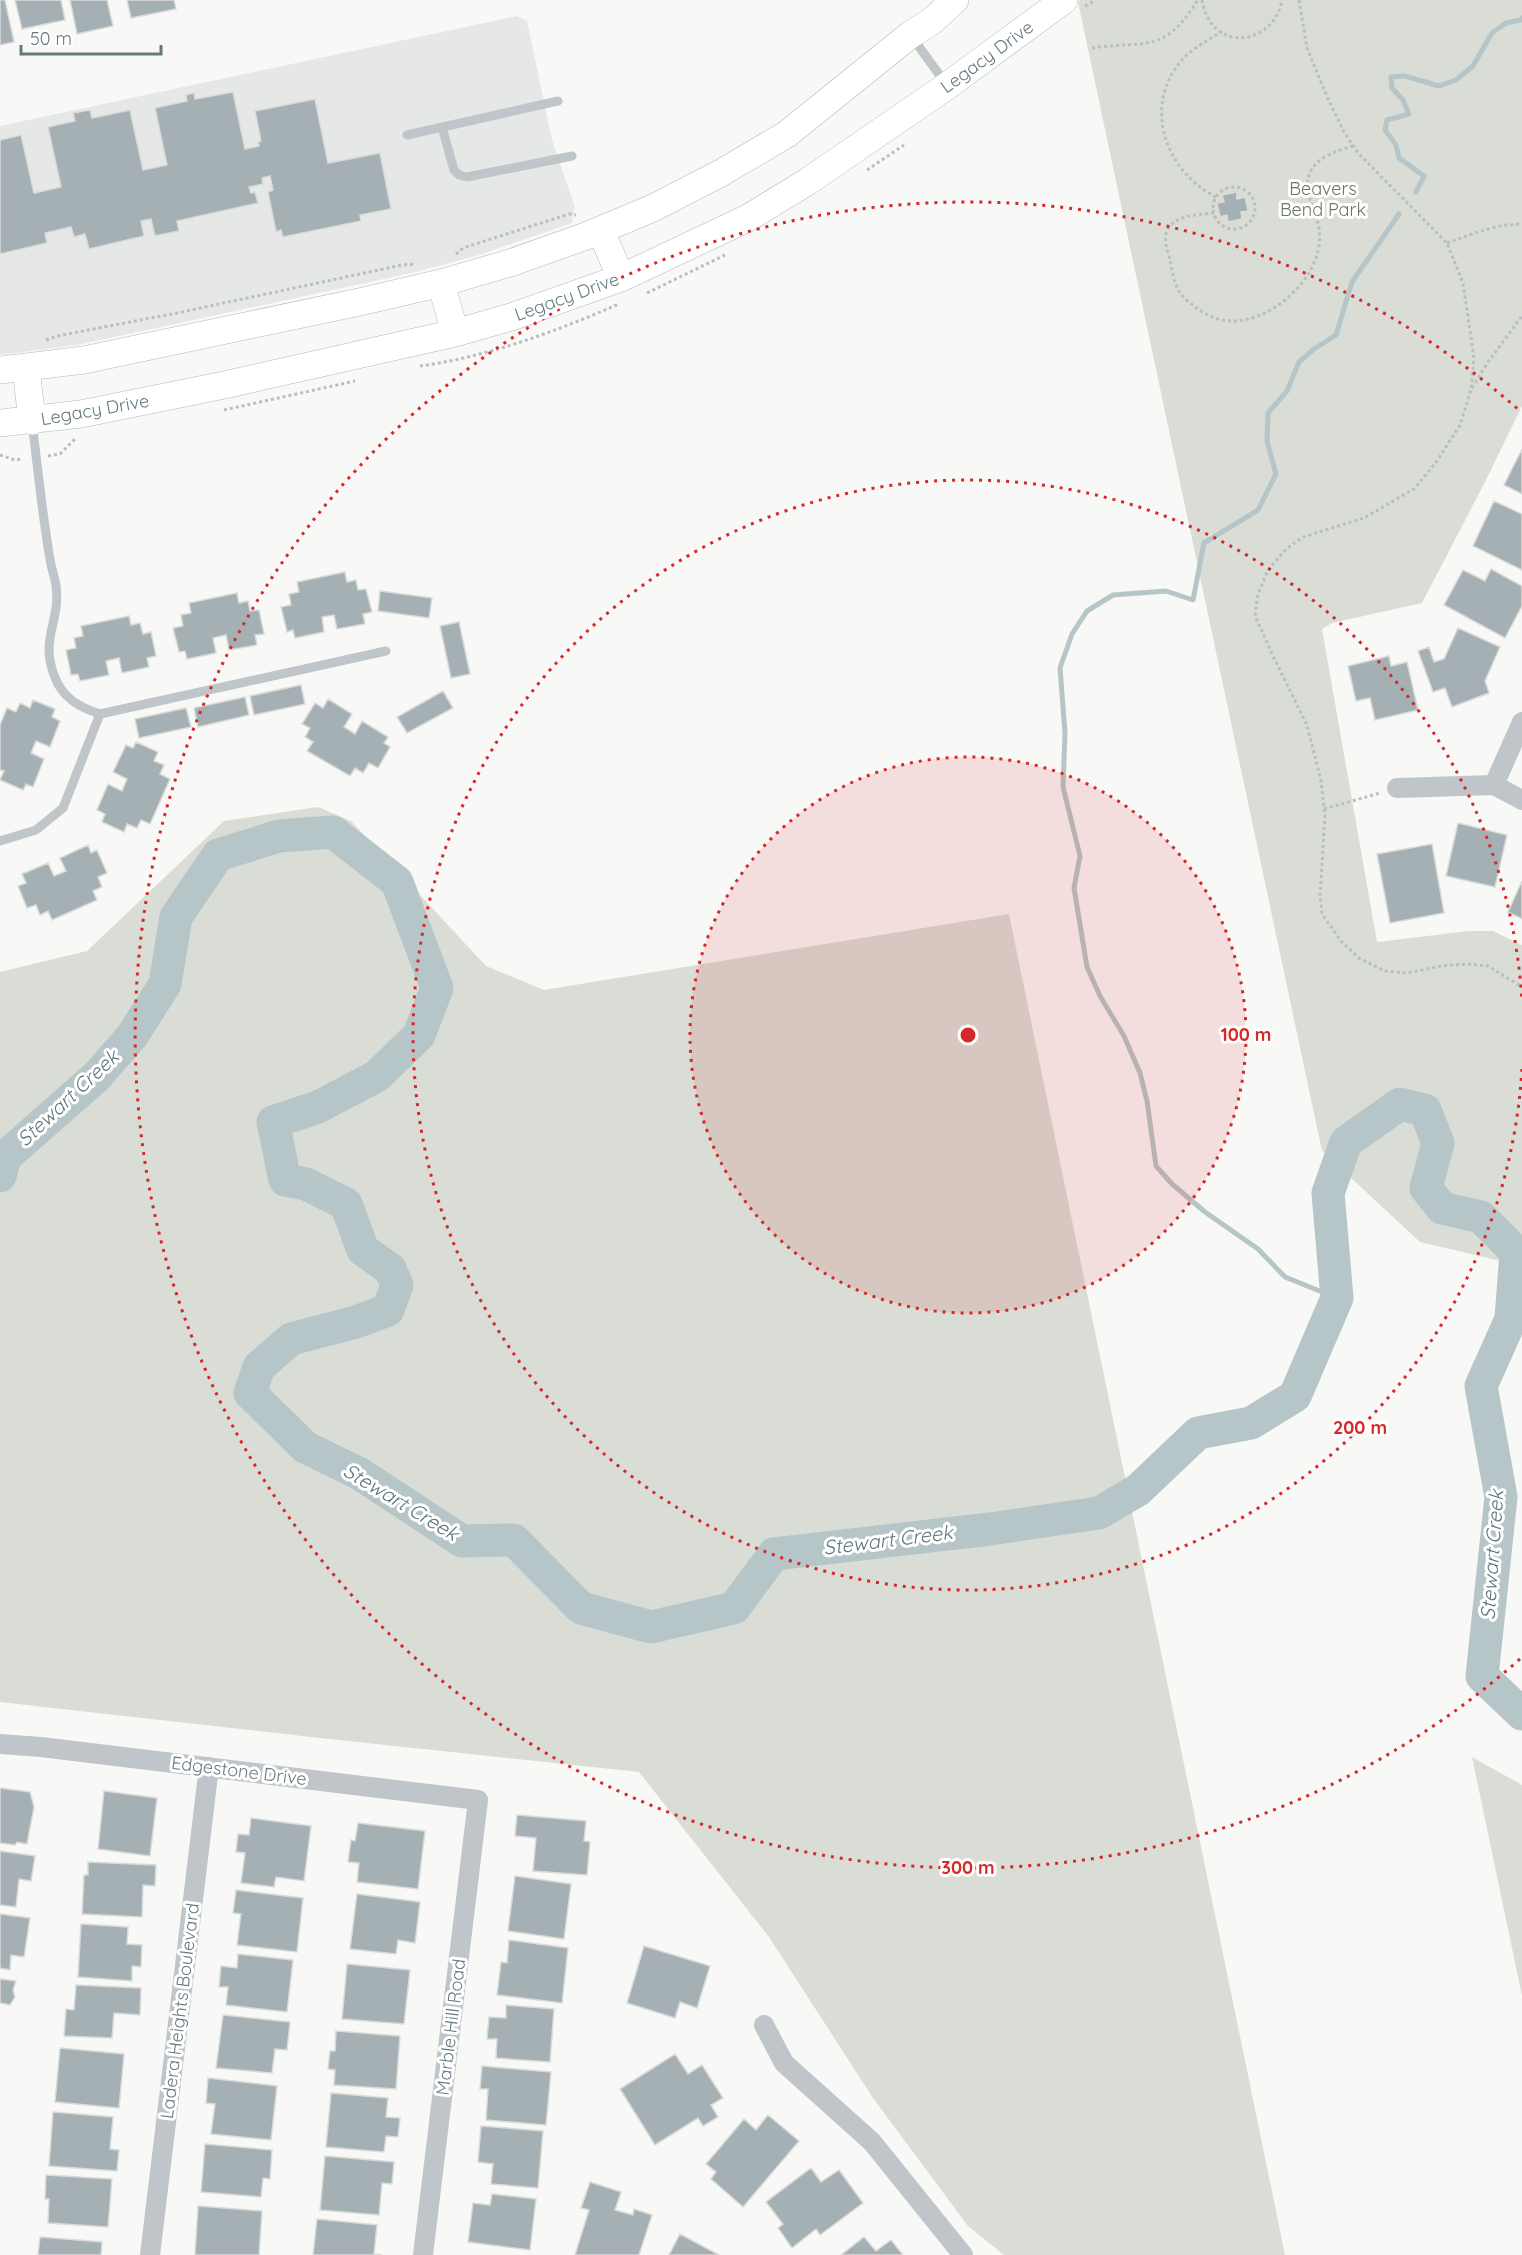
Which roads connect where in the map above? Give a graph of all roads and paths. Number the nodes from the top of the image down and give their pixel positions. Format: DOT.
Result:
graph roads {
  1 [pos="955,0"];
  2 [pos="1064,0"];
  3 [pos="1201,0"];
  4 [pos="1282,0"];
  5 [pos="1299,0"];
  6 [pos="1222,31"];
  7 [pos="910,35"];
  8 [pos="1092,48"];
  9 [pos="947,86"];
  10 [pos="558,100"];
  11 [pos="442,127"];
  12 [pos="407,135"];
  13 [pos="1353,146"];
  14 [pos="572,156"];
  15 [pos="1216,197"];
  16 [pos="1214,213"];
  17 [pos="576,214"];
  18 [pos="1522,224"];
  19 [pos="601,231"];
  20 [pos="1447,243"];
  21 [pos="456,254"];
  22 [pos="418,264"];
  23 [pos="621,278"];
  24 [pos="441,283"];
  25 [pos="1522,316"];
  26 [pos="455,333"];
  27 [pos="44,341"];
  28 [pos="13,369"];
  29 [pos="1471,390"];
  30 [pos="32,421"];
  31 [pos="0,423"];
  32 [pos="386,651"];
  33 [pos="100,714"];
  34 [pos="1522,722"];
  35 [pos="1494,785"];
  36 [pos="1397,788"];
  37 [pos="1522,800"];
  38 [pos="1324,809"];
  39 [pos="0,842"];
  40 [pos="1522,987"];
  41 [pos="0,1744"];
  42 [pos="209,1767"];
  43 [pos="478,1800"];
  44 [pos="764,2025"];
  45 [pos="150,2255"];
  46 [pos="423,2255"];
  47 [pos="963,2255"];
  1 -- 7 [label="main road"];
  2 -- 9 [label="main road, Legacy Drive"];
  3 -- 6 [label="path"];
  3 -- 8 [label="path"];
  4 -- 6 [label="path"];
  5 -- 13 [label="path"];
  6 -- 15 [label="path"];
  7 -- 9 [label="lane"];
  7 -- 19 [label="main road"];
  9 -- 23 [label="main road, Legacy Drive"];
  10 -- 11 [label="lane"];
  11 -- 12 [label="lane"];
  11 -- 14 [label="lane"];
  13 -- 16 [label="path"];
  13 -- 20 [label="path"];
  15 -- 16 [label="path"];
  15 -- 16 [label="path"];
  17 -- 21 [label="path"];
  18 -- 20 [label="path"];
  19 -- 23 [label="main road"];
  19 -- 24 [label="main road"];
  20 -- 29 [label="path"];
  22 -- 27 [label="path"];
  23 -- 26 [label="main road, Legacy Drive"];
  24 -- 26 [label="main road"];
  24 -- 28 [label="main road"];
  25 -- 29 [label="path"];
  26 -- 30 [label="main road, Legacy Drive"];
  28 -- 30 [label="main road"];
  29 -- 38 [label="path"];
  30 -- 31 [label="main road, Legacy Drive"];
  30 -- 33 [label="lane"];
  32 -- 33 [label="lane"];
  33 -- 39 [label="lane"];
  34 -- 35 [label="street"];
  35 -- 36 [label="street"];
  35 -- 37 [label="street"];
  36 -- 38 [label="path"];
  38 -- 40 [label="path"];
  41 -- 42 [label="street, Edgestone Drive"];
  42 -- 43 [label="street, Edgestone Drive"];
  42 -- 45 [label="street, Ladera Heights Boulevard"];
  43 -- 46 [label="street, Marble Hill Road"];
  44 -- 47 [label="street"];
}
